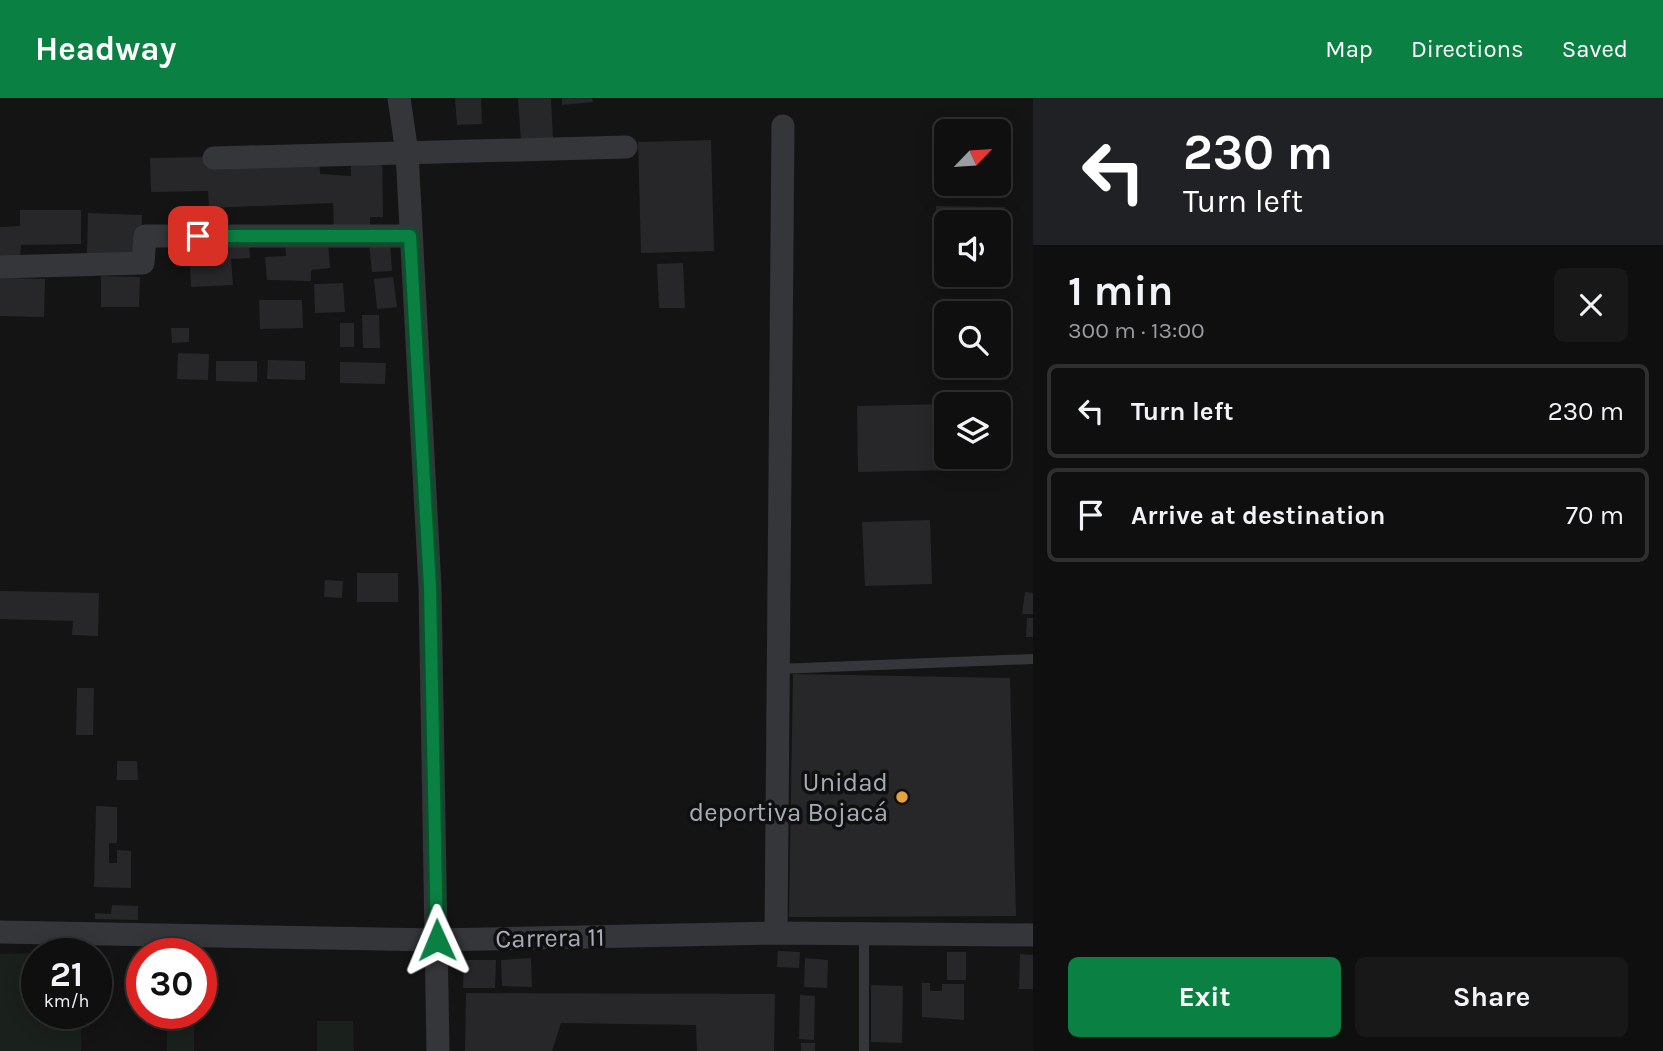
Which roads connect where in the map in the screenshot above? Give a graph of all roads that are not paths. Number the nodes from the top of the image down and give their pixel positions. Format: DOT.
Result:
graph roads {
  1 [pos="399,98"];
  2 [pos="783,126"];
  3 [pos="626,147"];
  4 [pos="407,153"];
  5 [pos="214,158"];
  6 [pos="410,236"];
  7 [pos="0,267"];
  8 [pos="1033,659"];
  9 [pos="777,668"];
  10 [pos="0,932"];
  11 [pos="776,933"];
  12 [pos="864,934"];
  13 [pos="1024,935"];
  14 [pos="437,940"];
  15 [pos="438,1051"];
  16 [pos="864,1051"];
  1 -- 4 [label="street"];
  2 -- 9 [label="street"];
  3 -- 4 [label="street"];
  4 -- 5 [label="street"];
  4 -- 6 [label="street"];
  6 -- 7 [label="street"];
  6 -- 14 [label="street"];
  8 -- 9 [label="lane"];
  9 -- 11 [label="street"];
  10 -- 14 [label="street, Carrera 11"];
  11 -- 12 [label="street, Carrera 11"];
  11 -- 14 [label="street, Carrera 11"];
  12 -- 13 [label="street, Carrera 11"];
  12 -- 16 [label="lane"];
  14 -- 15 [label="street"];
}
